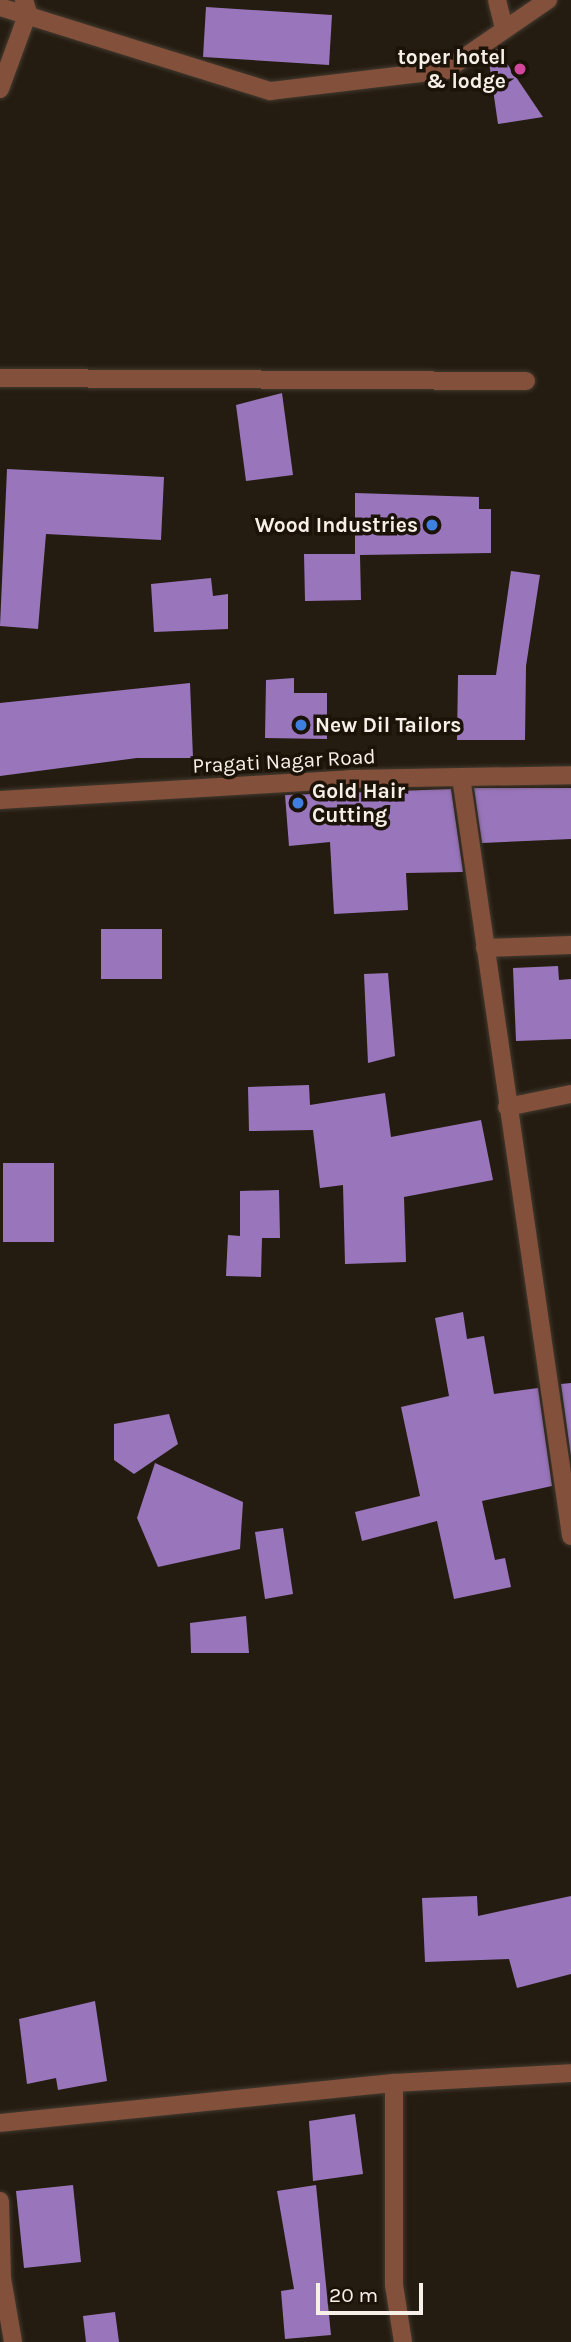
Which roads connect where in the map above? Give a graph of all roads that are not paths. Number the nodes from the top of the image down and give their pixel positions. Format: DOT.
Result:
graph roads {
  1 [pos="497,0"];
  2 [pos="548,0"];
  3 [pos="0,7"];
  4 [pos="26,7"];
  5 [pos="504,29"];
  6 [pos="0,89"];
  7 [pos="0,378"];
  8 [pos="526,381"];
  9 [pos="571,775"];
  10 [pos="461,777"];
  11 [pos="0,800"];
  12 [pos="571,945"];
  13 [pos="485,948"];
  14 [pos="571,1094"];
  15 [pos="507,1107"];
  16 [pos="571,1536"];
  17 [pos="571,2073"];
  18 [pos="394,2083"];
  19 [pos="0,2123"];
  20 [pos="0,2202"];
  21 [pos="13,2342"];
  22 [pos="403,2342"];
  1 -- 5 [label="street"];
  2 -- 5 [label="street"];
  3 -- 4 [label="street"];
  4 -- 5 [label="street"];
  4 -- 6 [label="street"];
  7 -- 8 [label="street"];
  9 -- 10 [label="street, Pragati Nagar Road"];
  10 -- 11 [label="street, Pragati Nagar Road"];
  10 -- 13 [label="street"];
  12 -- 13 [label="street"];
  13 -- 15 [label="street"];
  14 -- 15 [label="street"];
  15 -- 16 [label="street"];
  17 -- 18 [label="street"];
  18 -- 19 [label="street"];
  18 -- 22 [label="street"];
  20 -- 21 [label="street"];
}
